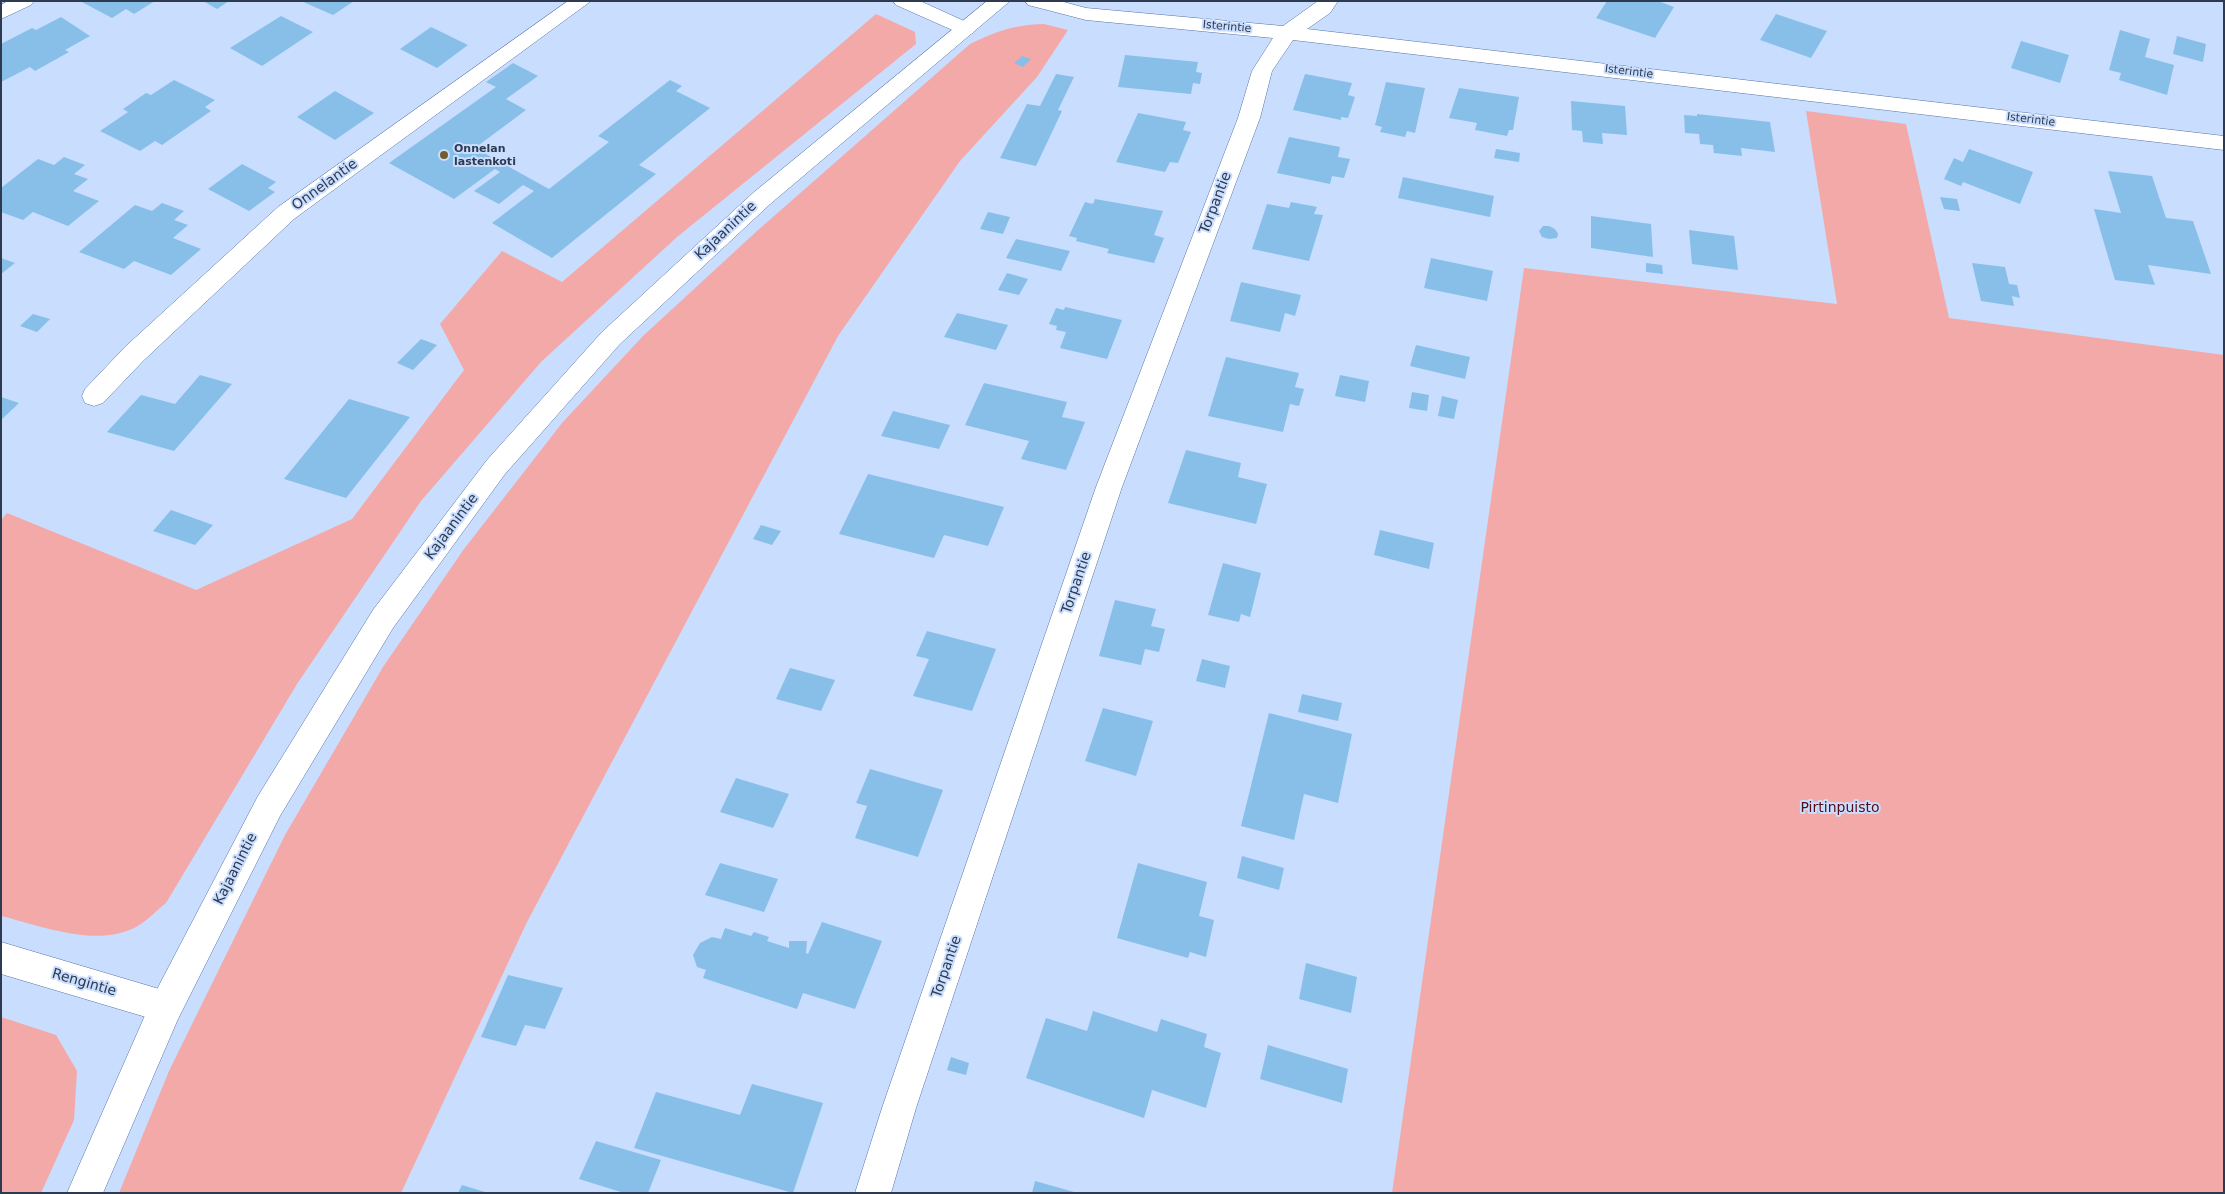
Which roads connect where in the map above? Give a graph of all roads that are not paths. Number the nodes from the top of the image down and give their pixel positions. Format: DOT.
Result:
graph roads {
  1 [pos="24,1"];
  2 [pos="581,1"];
  3 [pos="904,1"];
  4 [pos="1000,1"];
  5 [pos="1036,1"];
  6 [pos="1328,1"];
  7 [pos="1,14"];
  8 [pos="966,29"];
  9 [pos="1287,33"];
  10 [pos="2224,143"];
  11 [pos="94,396"];
  12 [pos="1,958"];
  13 [pos="166,1007"];
  14 [pos="85,1193"];
  15 [pos="874,1193"];
  1 -- 7 [label="street"];
  2 -- 11 [label="street, Onnelantie"];
  3 -- 8 [label="street"];
  4 -- 8 [label="street, Kajaanintie"];
  5 -- 9 [label="street, Isterintie"];
  6 -- 9 [label="street, Torpantie"];
  8 -- 13 [label="street, Kajaanintie"];
  9 -- 10 [label="street, Isterintie"];
  9 -- 15 [label="street, Torpantie"];
  12 -- 13 [label="street, Rengintie"];
  13 -- 14 [label="street, Kajaanintie"];
}
